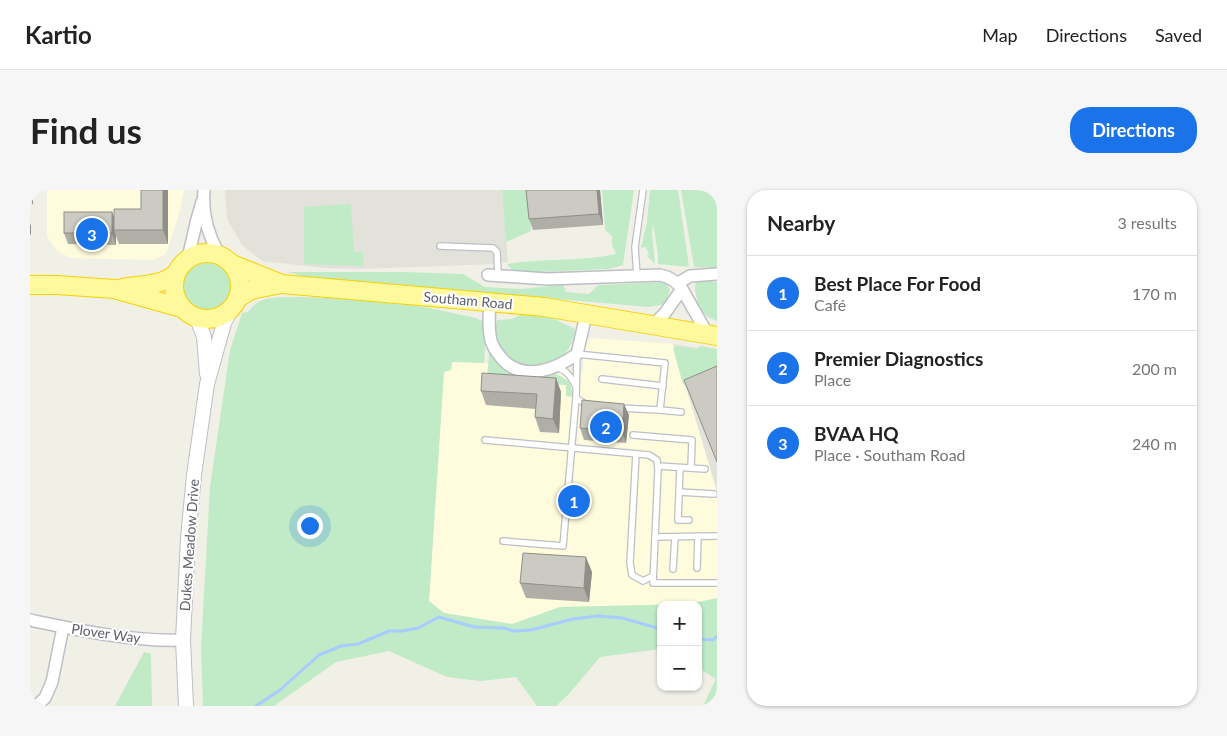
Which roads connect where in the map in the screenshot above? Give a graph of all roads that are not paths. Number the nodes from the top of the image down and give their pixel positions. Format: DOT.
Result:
graph roads {
  1 [pos="644,190"];
  2 [pos="203,195"];
  3 [pos="440,246"];
  4 [pos="188,258"];
  5 [pos="225,259"];
  6 [pos="176,273"];
  7 [pos="717,274"];
  8 [pos="493,275"];
  9 [pos="637,276"];
  10 [pos="282,284"];
  11 [pos="30,285"];
  12 [pos="680,286"];
  13 [pos="114,289"];
  14 [pos="490,302"];
  15 [pos="235,303"];
  16 [pos="189,313"];
  17 [pos="586,315"];
  18 [pos="652,326"];
  19 [pos="712,336"];
  20 [pos="577,354"];
  21 [pos="554,367"];
  22 [pos="602,379"];
  23 [pos="207,384"];
  24 [pos="663,386"];
  25 [pos="576,387"];
  26 [pos="576,398"];
  27 [pos="590,407"];
  28 [pos="608,407"];
  29 [pos="660,410"];
  30 [pos="681,412"];
  31 [pos="633,435"];
  32 [pos="485,440"];
  33 [pos="572,447"];
  34 [pos="636,454"];
  35 [pos="658,466"];
  36 [pos="680,468"];
  37 [pos="690,468"];
  38 [pos="705,469"];
  39 [pos="679,492"];
  40 [pos="714,494"];
  41 [pos="689,520"];
  42 [pos="655,536"];
  43 [pos="698,536"];
  44 [pos="717,536"];
  45 [pos="675,537"];
  46 [pos="503,541"];
  47 [pos="697,568"];
  48 [pos="673,569"];
  49 [pos="653,576"];
  50 [pos="717,583"];
  51 [pos="30,620"];
  52 [pos="63,627"];
  53 [pos="183,640"];
  54 [pos="36,706"];
  55 [pos="186,706"];
  1 -- 9 [label="lane"];
  2 -- 4 [label="street"];
  2 -- 5 [label="street"];
  3 -- 8 [label="lane"];
  4 -- 5 [label="highway"];
  4 -- 6 [label="highway"];
  5 -- 10 [label="highway, Southam Road"];
  5 -- 15 [label="highway"];
  6 -- 13 [label="highway"];
  6 -- 16 [label="highway"];
  7 -- 12 [label="street"];
  8 -- 9 [label="street, Southam Road"];
  9 -- 12 [label="street, Southam Road"];
  10 -- 14 [label="highway, Southam Road"];
  10 -- 15 [label="highway, Southam Road"];
  11 -- 13 [label="highway"];
  12 -- 18 [label="street"];
  12 -- 19 [label="street, Southam Road"];
  13 -- 16 [label="highway"];
  14 -- 17 [label="highway, Southam Road"];
  14 -- 21 [label="street"];
  15 -- 16 [label="highway"];
  15 -- 23 [label="street, Dukes Meadow Drive"];
  16 -- 23 [label="street, Dukes Meadow Drive"];
  17 -- 18 [label="highway, Southam Road"];
  17 -- 20 [label="street"];
  18 -- 19 [label="highway, Southam Road"];
  20 -- 21 [label="street"];
  20 -- 24 [label="lane"];
  20 -- 25 [label="lane"];
  21 -- 25 [label="lane"];
  22 -- 24 [label="lane"];
  23 -- 53 [label="street, Dukes Meadow Drive"];
  24 -- 29 [label="lane"];
  25 -- 26 [label="lane"];
  26 -- 27 [label="lane"];
  26 -- 33 [label="lane"];
  28 -- 29 [label="lane"];
  29 -- 30 [label="lane"];
  31 -- 37 [label="lane"];
  32 -- 33 [label="lane"];
  33 -- 34 [label="lane"];
  33 -- 46 [label="lane"];
  34 -- 35 [label="lane"];
  34 -- 49 [label="lane"];
  35 -- 36 [label="lane"];
  35 -- 42 [label="lane"];
  36 -- 37 [label="lane"];
  36 -- 39 [label="lane"];
  37 -- 38 [label="lane"];
  39 -- 40 [label="lane"];
  39 -- 41 [label="lane"];
  42 -- 45 [label="lane"];
  42 -- 49 [label="lane"];
  43 -- 44 [label="lane"];
  43 -- 45 [label="lane"];
  43 -- 47 [label="lane"];
  45 -- 48 [label="lane"];
  49 -- 50 [label="lane"];
  51 -- 52 [label="street, Plover Way"];
  52 -- 53 [label="street, Plover Way"];
  52 -- 54 [label="street"];
  53 -- 55 [label="street, Dukes Meadow Drive"];
}
